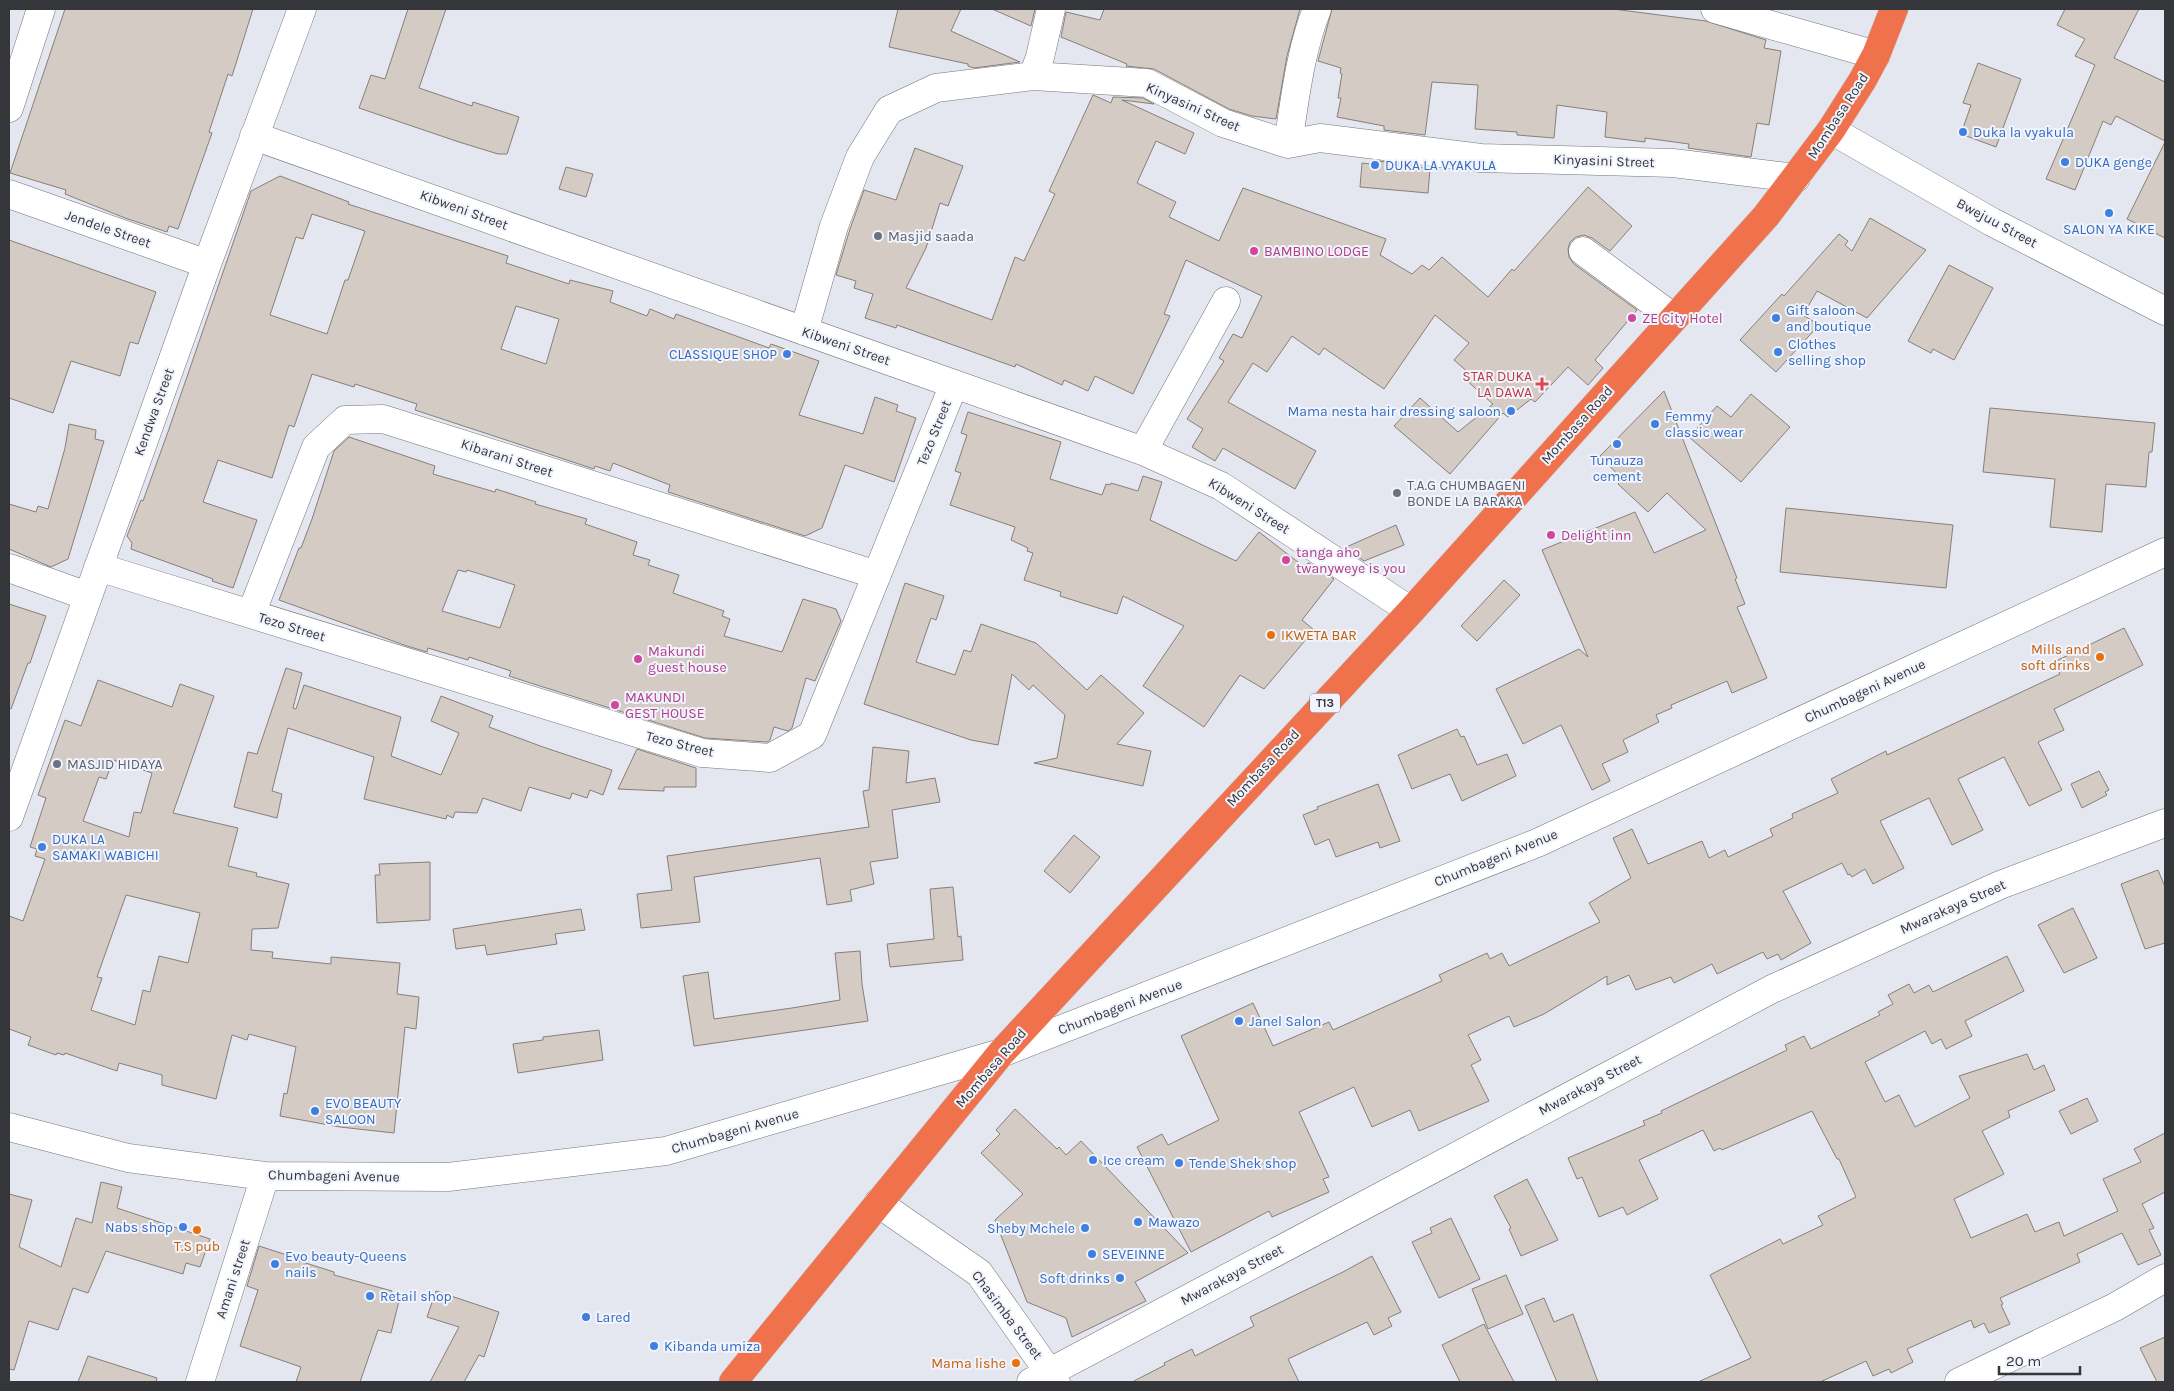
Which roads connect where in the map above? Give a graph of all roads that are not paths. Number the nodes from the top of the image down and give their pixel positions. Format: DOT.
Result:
graph roads {
  1 [pos="42,9"];
  2 [pos="302,9"];
  3 [pos="1051,9"];
  4 [pos="1317,9"];
  5 [pos="1715,9"];
  6 [pos="1894,9"];
  7 [pos="1876,55"];
  8 [pos="1033,76"];
  9 [pos="9,108"];
  10 [pos="1831,130"];
  11 [pos="254,136"];
  12 [pos="1288,144"];
  13 [pos="1796,178"];
  14 [pos="9,194"];
  15 [pos="1583,251"];
  16 [pos="207,264"];
  17 [pos="1226,301"];
  18 [pos="2165,311"];
  19 [pos="1674,318"];
  20 [pos="804,331"];
  21 [pos="954,384"];
  22 [pos="1143,451"];
  23 [pos="2165,552"];
  24 [pos="98,567"];
  25 [pos="9,568"];
  26 [pos="876,575"];
  27 [pos="87,596"];
  28 [pos="1410,611"];
  29 [pos="252,614"];
  30 [pos="9,816"];
  31 [pos="2165,823"];
  32 [pos="1001,1054"];
  33 [pos="9,1127"];
  34 [pos="265,1176"];
  35 [pos="878,1203"];
  36 [pos="2165,1278"];
  37 [pos="1046,1379"];
  38 [pos="200,1382"];
  39 [pos="733,1382"];
  40 [pos="1959,1382"];
  1 -- 9 [label="street"];
  2 -- 11 [label="street, Kendwa Street"];
  3 -- 8 [label="street"];
  4 -- 12 [label="street"];
  5 -- 7 [label="street"];
  6 -- 7 [label="highway, Mombasa Road / T13"];
  7 -- 10 [label="highway, Mombasa Road / T13"];
  8 -- 12 [label="street, Kinyasini Street"];
  8 -- 20 [label="street, Kinyasini Street"];
  10 -- 13 [label="highway, Mombasa Road / T13"];
  10 -- 18 [label="street, Bwejuu Street"];
  11 -- 16 [label="street, Kendwa Street"];
  11 -- 20 [label="street, Kibweni Street"];
  12 -- 13 [label="street, Kinyasini Street"];
  13 -- 19 [label="highway, Mombasa Road / T13"];
  14 -- 16 [label="street, Jendele Street"];
  15 -- 19 [label="street"];
  16 -- 24 [label="street, Kendwa Street"];
  17 -- 22 [label="street"];
  19 -- 28 [label="highway, Mombasa Road / T13"];
  20 -- 21 [label="street, Kibweni Street"];
  21 -- 22 [label="street, Kibweni Street"];
  21 -- 26 [label="street, Tezo Street"];
  22 -- 28 [label="street, Kibweni Street"];
  23 -- 32 [label="street, Chumbageni Avenue"];
  24 -- 27 [label="street, Kendwa Street"];
  24 -- 29 [label="street, Tezo Street"];
  25 -- 27 [label="street"];
  26 -- 29 [label="street, Tezo Street"];
  26 -- 29 [label="street, Kibarani Street"];
  27 -- 30 [label="street, Kendwa Street"];
  28 -- 32 [label="highway, Mombasa Road / T13"];
  31 -- 37 [label="street, Mwarakaya Street"];
  32 -- 34 [label="street, Chumbageni Avenue"];
  32 -- 35 [label="highway, Mombasa Road / T13"];
  33 -- 34 [label="street, Chumbageni Avenue"];
  34 -- 38 [label="street, Amani street"];
  35 -- 37 [label="street, Chasimba Street"];
  35 -- 39 [label="highway, Mombasa Road / T13"];
  36 -- 40 [label="street"];
}
